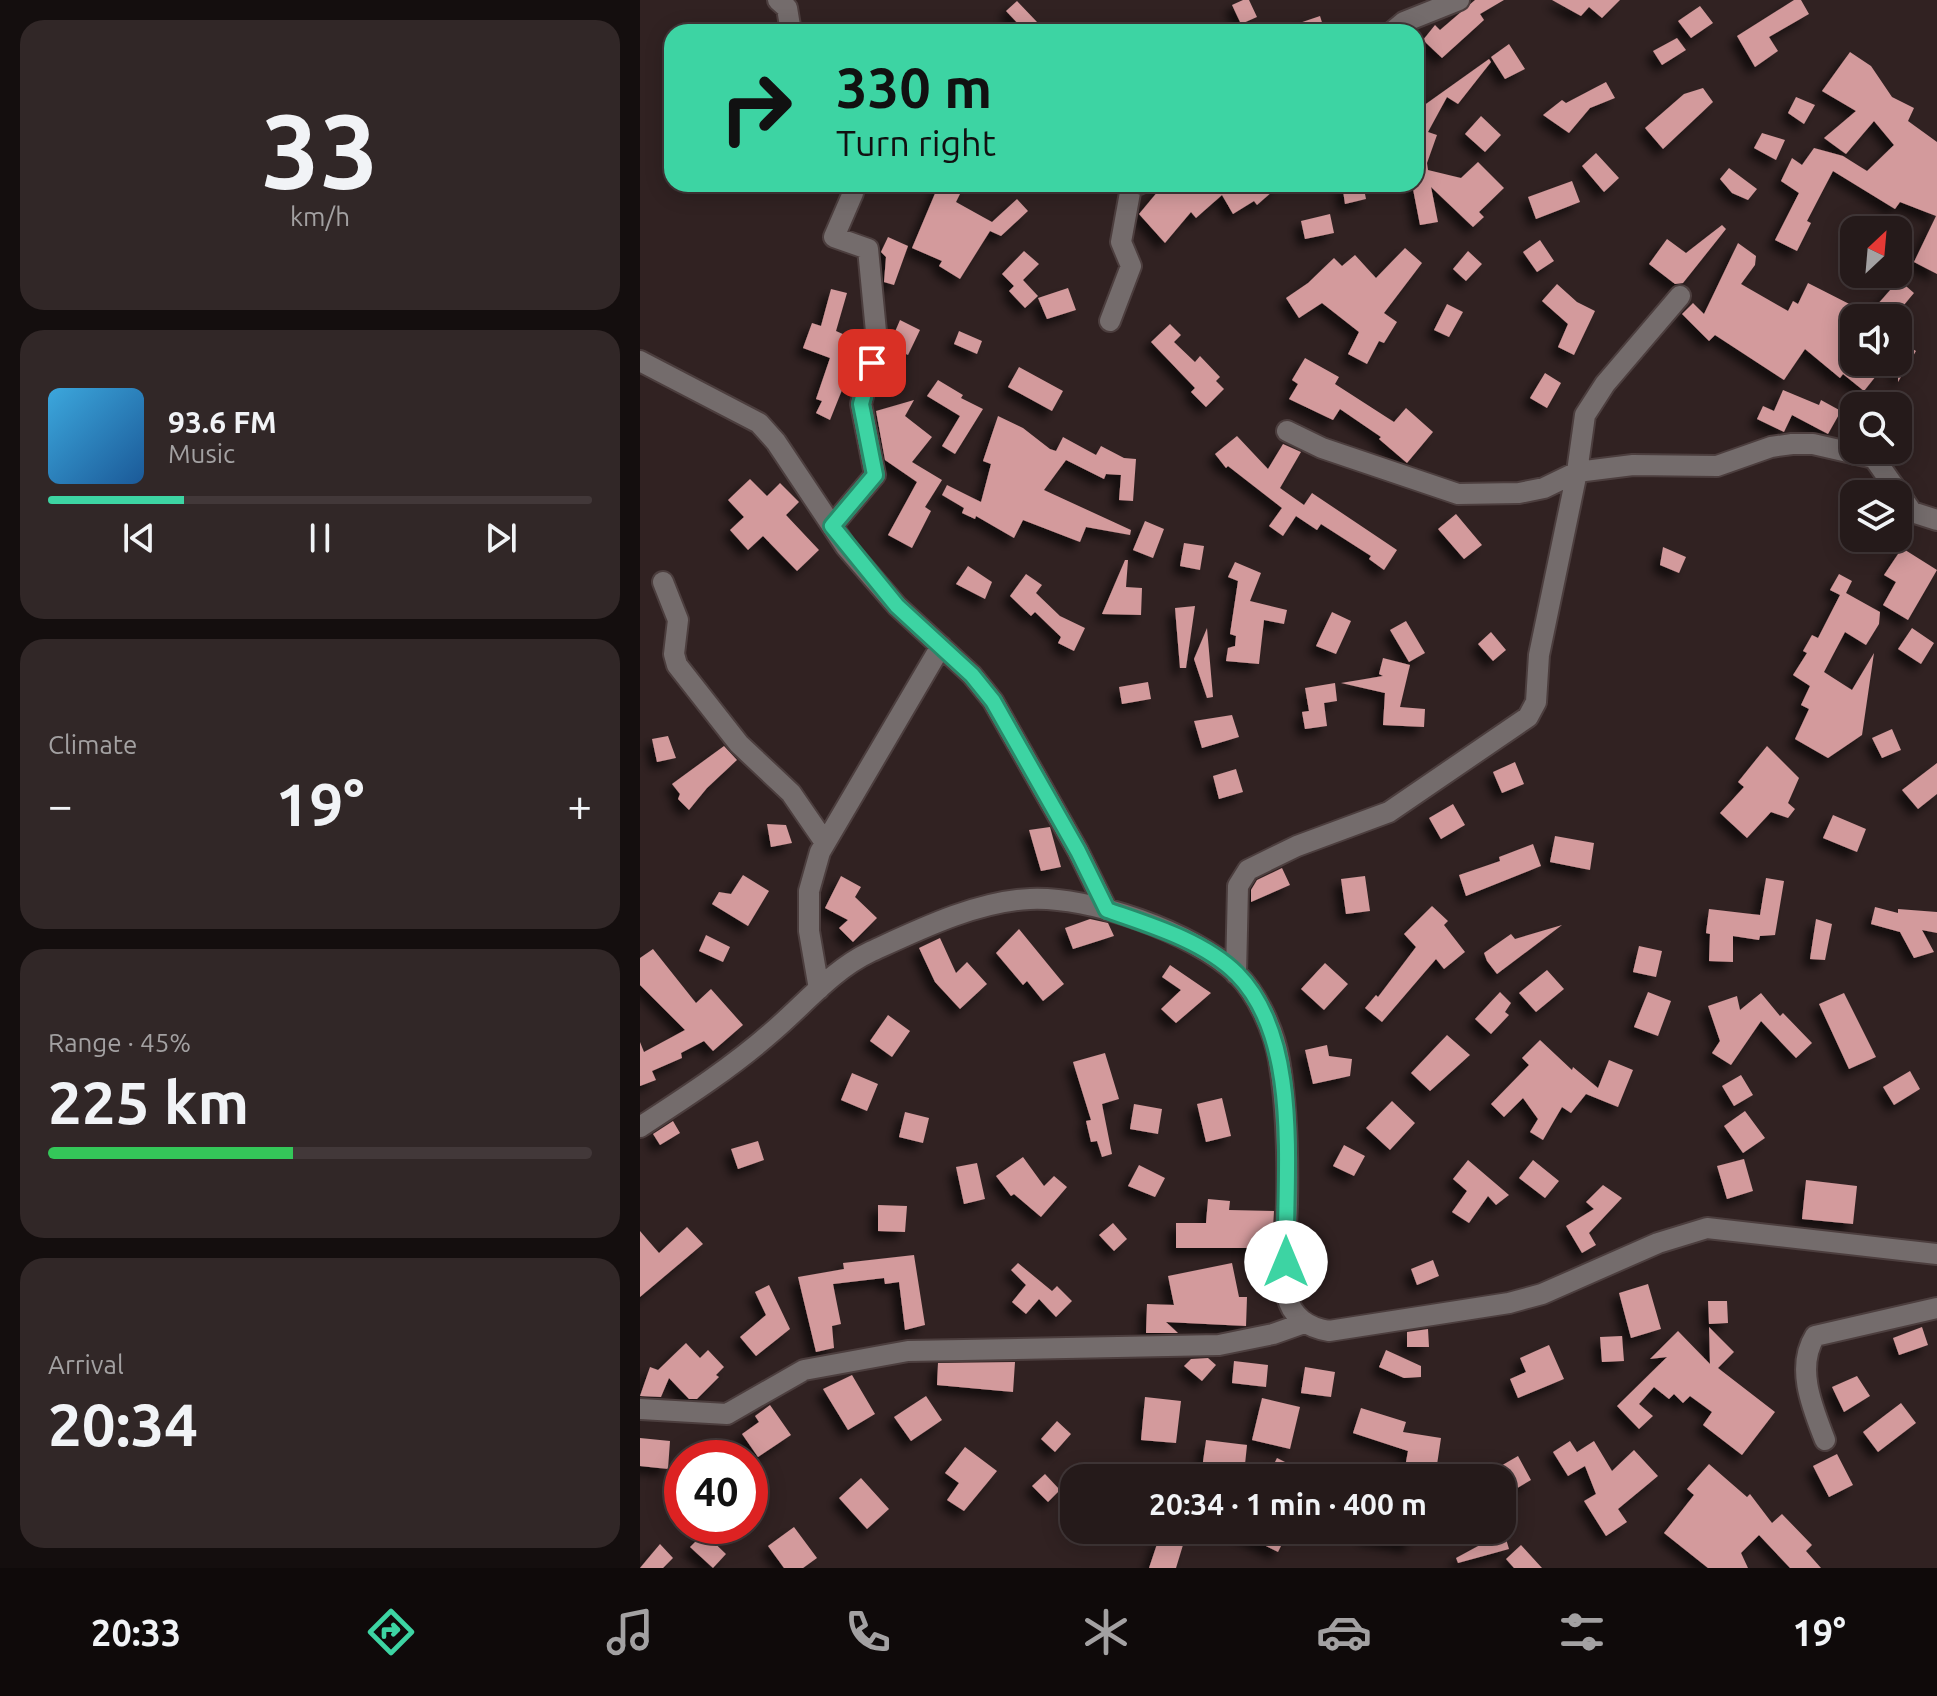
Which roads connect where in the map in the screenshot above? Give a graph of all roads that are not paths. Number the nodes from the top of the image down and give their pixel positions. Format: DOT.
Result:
graph roads {
  1 [pos="778,0"];
  2 [pos="1459,0"];
  3 [pos="790,24"];
  4 [pos="1402,24"];
  5 [pos="853,192"];
  6 [pos="1130,192"];
  7 [pos="1680,296"];
  8 [pos="1110,321"];
  9 [pos="640,361"];
  10 [pos="1287,431"];
  11 [pos="1577,472"];
  12 [pos="1937,520"];
  13 [pos="832,526"];
  14 [pos="663,582"];
  15 [pos="941,646"];
  16 [pos="824,841"];
  17 [pos="1107,910"];
  18 [pos="1236,974"];
  19 [pos="819,989"];
  20 [pos="640,1127"];
  21 [pos="1937,1254"];
  22 [pos="1937,1308"];
  23 [pos="1304,1323"];
  24 [pos="640,1409"];
  25 [pos="1825,1440"];
  1 -- 3 [label="street"];
  2 -- 4 [label="street"];
  5 -- 13 [label="street"];
  6 -- 8 [label="street"];
  7 -- 11 [label="street"];
  9 -- 13 [label="street"];
  10 -- 11 [label="street"];
  11 -- 12 [label="street"];
  11 -- 18 [label="street"];
  13 -- 15 [label="street"];
  14 -- 16 [label="street"];
  15 -- 16 [label="street"];
  15 -- 17 [label="street"];
  16 -- 19 [label="street"];
  17 -- 18 [label="street"];
  17 -- 19 [label="street"];
  18 -- 23 [label="street"];
  19 -- 20 [label="street"];
  21 -- 23 [label="street"];
  22 -- 25 [label="street"];
  23 -- 24 [label="street"];
}
